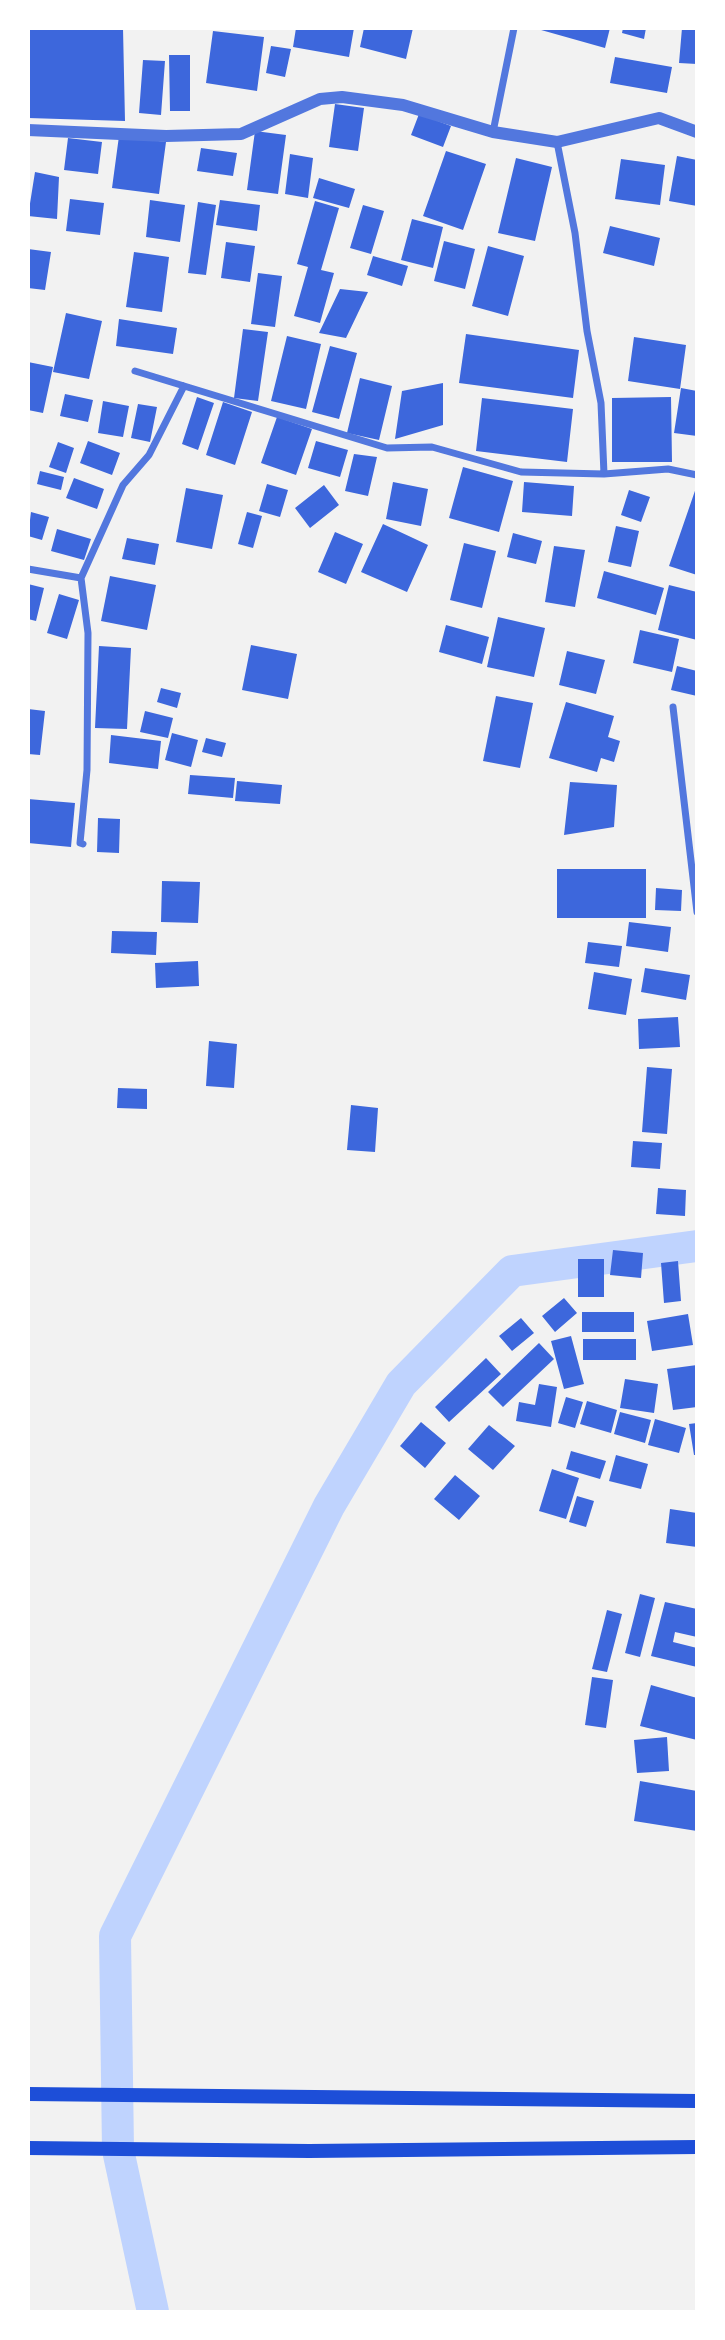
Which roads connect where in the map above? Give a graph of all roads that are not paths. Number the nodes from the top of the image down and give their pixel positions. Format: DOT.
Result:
graph roads {
  1 [pos="514,28"];
  2 [pos="28,130"];
  3 [pos="493,132"];
  4 [pos="697,132"];
  5 [pos="557,142"];
  6 [pos="135,371"];
  7 [pos="184,386"];
  8 [pos="604,474"];
  9 [pos="697,475"];
  10 [pos="28,569"];
  11 [pos="80,578"];
  12 [pos="673,707"];
  13 [pos="83,844"];
  14 [pos="697,912"];
  15 [pos="28,2094"];
  16 [pos="697,2101"];
  17 [pos="697,2147"];
  18 [pos="28,2148"];
  1 -- 3 [label="street"];
  2 -- 3 [label="street"];
  3 -- 5 [label="street"];
  4 -- 5 [label="street"];
  5 -- 8 [label="street"];
  6 -- 7 [label="street"];
  7 -- 8 [label="street"];
  7 -- 11 [label="street"];
  8 -- 9 [label="street"];
  10 -- 11 [label="street"];
  11 -- 13 [label="street"];
  12 -- 14 [label="street"];
  15 -- 16 [label="main road"];
  17 -- 18 [label="main road"];
}
